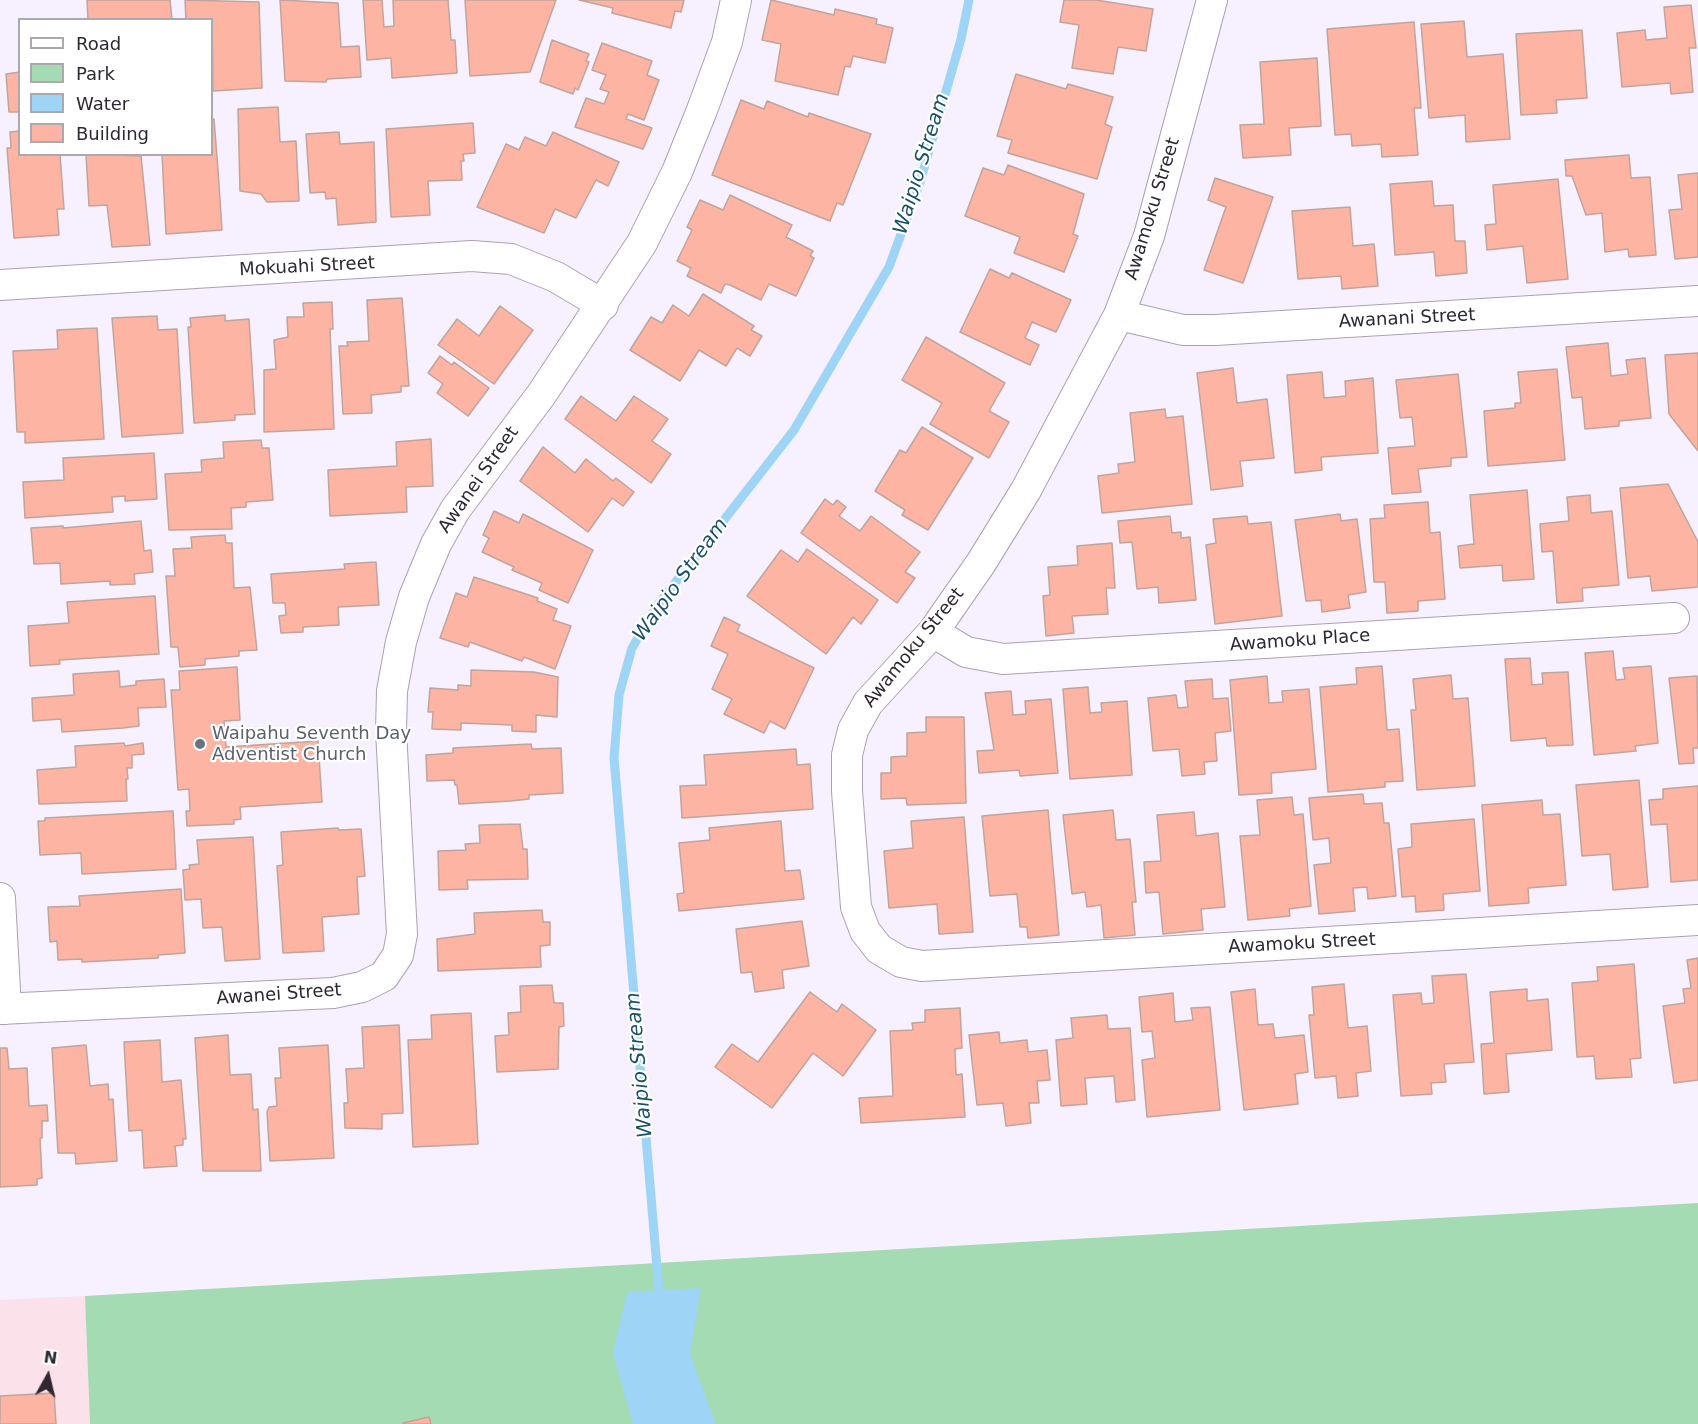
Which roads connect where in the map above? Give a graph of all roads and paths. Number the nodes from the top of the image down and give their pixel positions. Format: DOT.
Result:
graph roads {
  1 [pos="736,0"];
  2 [pos="1212,0"];
  3 [pos="0,285"];
  4 [pos="1698,301"];
  5 [pos="603,305"];
  6 [pos="1119,315"];
  7 [pos="1674,618"];
  8 [pos="933,632"];
  9 [pos="0,898"];
  10 [pos="1698,920"];
  11 [pos="3,1009"];
  1 -- 5 [label="street, Awanei Street"];
  2 -- 6 [label="street, Awamoku Street"];
  3 -- 5 [label="street, Mokuahi Street"];
  4 -- 6 [label="street, Awanani Street"];
  5 -- 11 [label="street, Awanei Street"];
  6 -- 8 [label="street, Awamoku Street"];
  7 -- 8 [label="street, Awamoku Place"];
  8 -- 10 [label="street, Awamoku Street"];
  9 -- 11 [label="street"];
}
